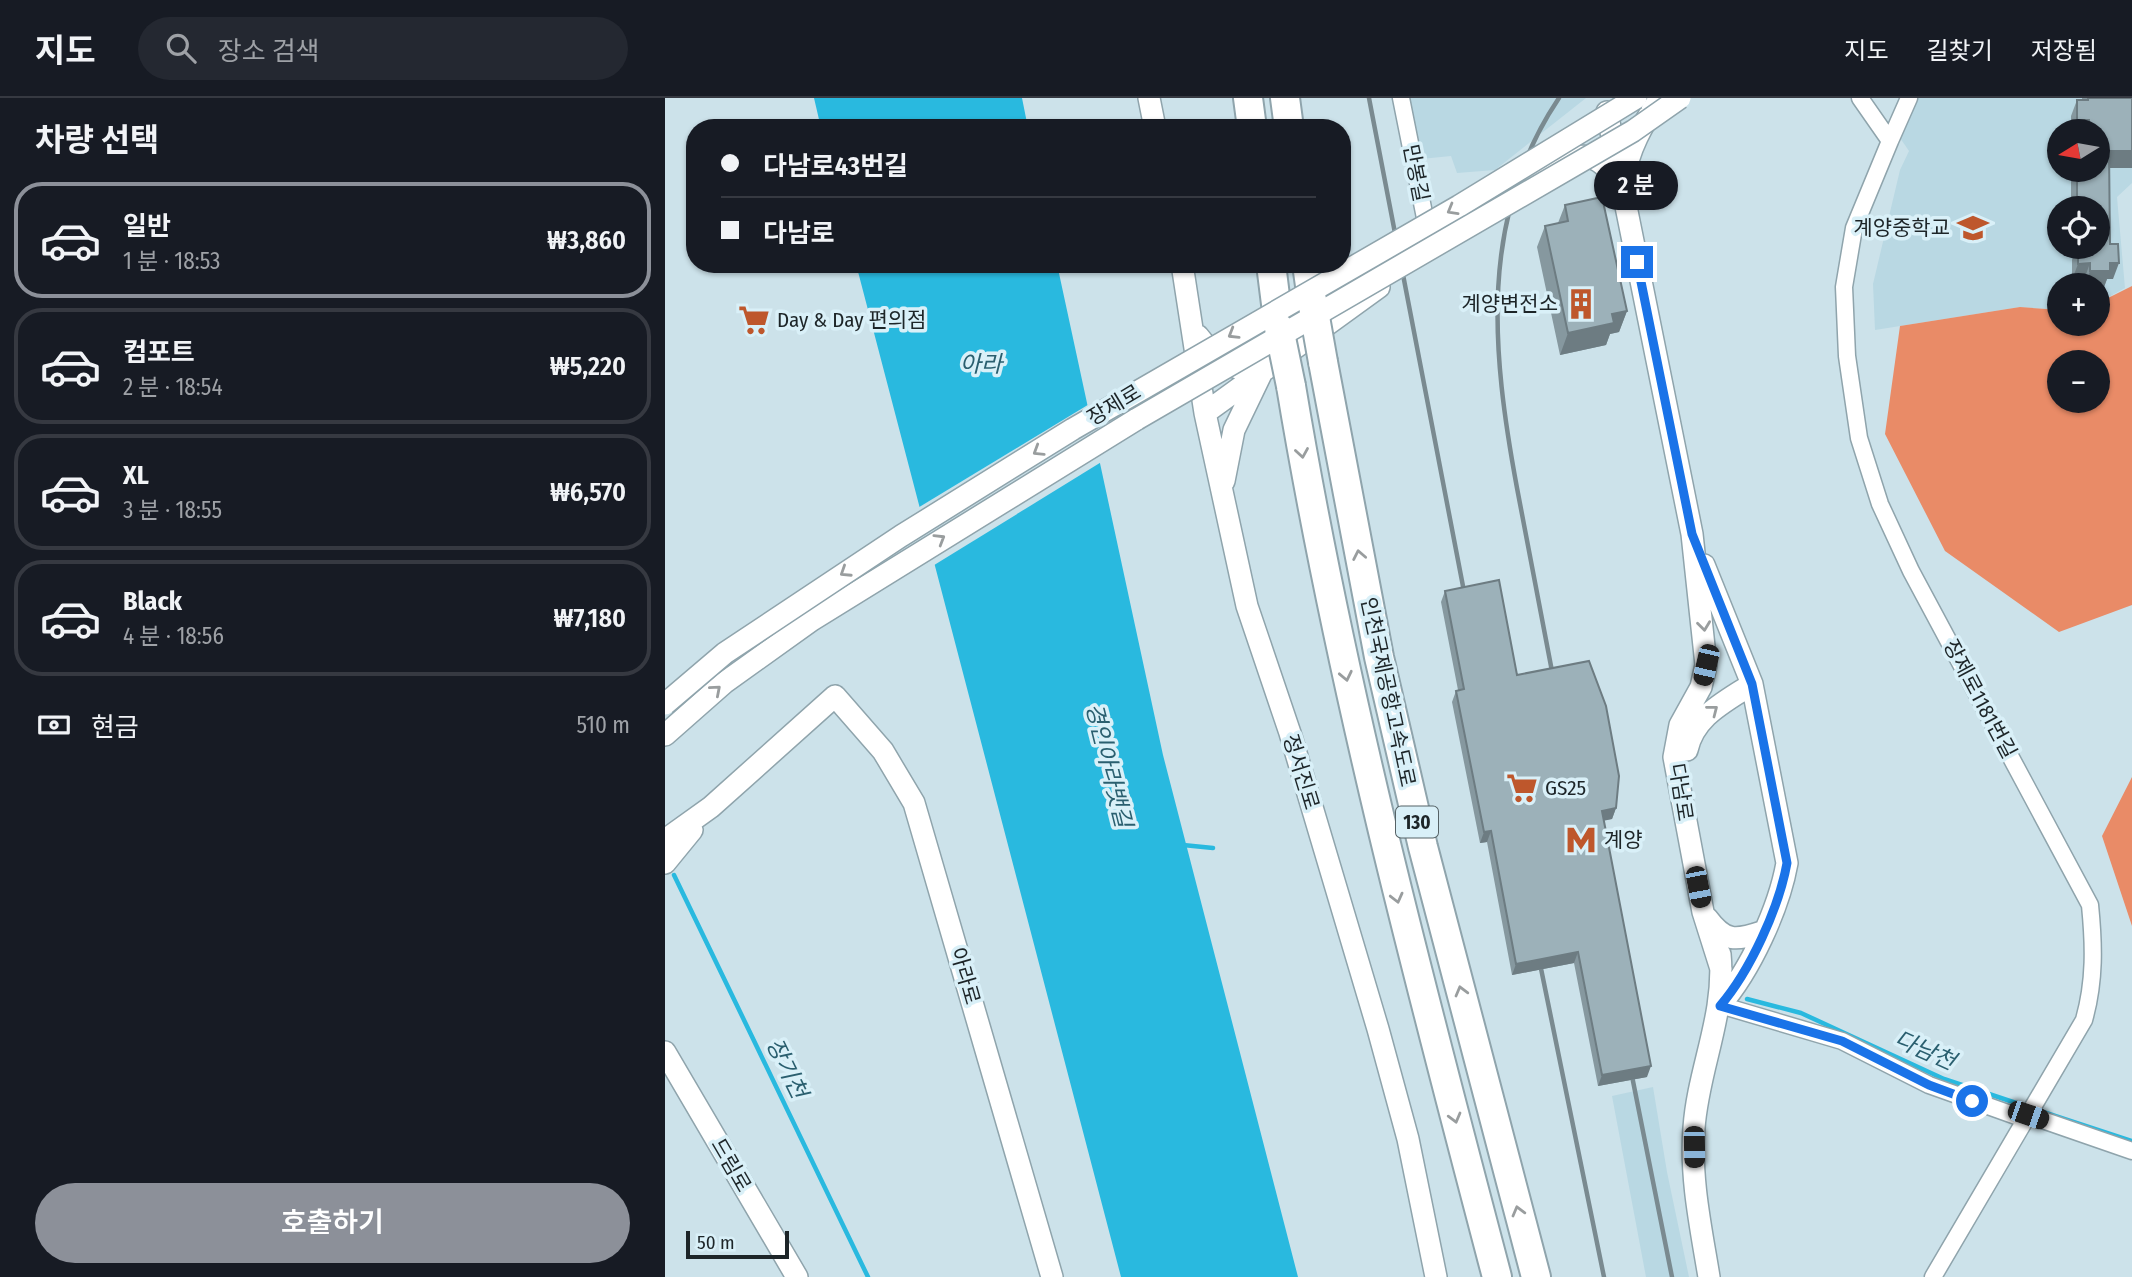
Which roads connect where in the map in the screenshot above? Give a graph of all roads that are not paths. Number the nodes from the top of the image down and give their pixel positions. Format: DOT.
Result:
graph roads {
  1 [pos="1149,98"];
  2 [pos="1248,98"];
  3 [pos="1285,98"];
  4 [pos="1401,98"];
  5 [pos="1624,98"];
  6 [pos="1636,98"];
  7 [pos="1660,98"];
  8 [pos="1680,98"];
  9 [pos="1860,98"];
  10 [pos="1909,98"];
  11 [pos="1607,112"];
  12 [pos="1153,119"];
  13 [pos="1251,119"];
  14 [pos="1288,119"];
  15 [pos="1890,141"];
  16 [pos="1533,171"];
  17 [pos="1623,193"];
  18 [pos="1431,249"];
  19 [pos="1351,268"];
  20 [pos="1184,273"];
  21 [pos="1272,273"];
  22 [pos="1308,273"];
  23 [pos="1342,273"];
  24 [pos="1194,331"];
  25 [pos="1261,374"];
  26 [pos="1205,413"];
  27 [pos="1222,490"];
  28 [pos="1692,534"];
  29 [pos="1752,684"];
  30 [pos="665,704"];
  31 [pos="665,735"];
  32 [pos="711,807"];
  33 [pos="671,834"];
  34 [pos="665,863"];
  35 [pos="1703,912"];
  36 [pos="1718,932"];
  37 [pos="1762,932"];
  38 [pos="1721,969"];
  39 [pos="1720,1006"];
  40 [pos="665,1052"];
  41 [pos="2030,1110"];
  42 [pos="2132,1151"];
  43 [pos="797,1277"];
  44 [pos="1052,1277"];
  45 [pos="1436,1277"];
  46 [pos="1497,1277"];
  47 [pos="1536,1277"];
  48 [pos="1709,1277"];
  49 [pos="1933,1277"];
  1 -- 12 [label="street"];
  2 -- 13 [label="highway"];
  3 -- 14 [label="highway"];
  4 -- 18 [label="street, 만봉길"];
  5 -- 11 [label="street"];
  6 -- 19 [label="street, 장제로, one-way, bridge"];
  7 -- 17 [label="street"];
  31 -- 8 [label="street, 장제로, one-way, bridge"];
  9 -- 15 [label="street"];
  10 -- 15 [label="street, 장제로1181번길"];
  11 -- 16 [label="street"];
  11 -- 17 [label="street, 다남로"];
  15 -- 41 [label="street, 장제로1181번길"];
  16 -- 17 [label="street"];
  16 -- 18 [label="street"];
  17 -- 28 [label="street, 다남로"];
  18 -- 25 [label="street"];
  20 -- 24 [label="street, 정서진로"];
  21 -- 46 [label="highway, 인천국제공항고속도로 / 130, one-way, bridge"];
  47 -- 22 [label="highway, 인천국제공항고속도로 / 130, one-way, bridge"];
  23 -- 30 [label="street, 장제로, one-way, bridge"];
  24 -- 25 [label="street"];
  24 -- 26 [label="street, 정서진로"];
  25 -- 26 [label="street"];
  25 -- 27 [label="street"];
  26 -- 27 [label="street, 정서진로"];
  27 -- 45 [label="street, 정서진로"];
  28 -- 29 [label="street, 다남로"];
  28 -- 35 [label="street, 다남로, one-way"];
  36 -- 29 [label="street, 다남로, one-way"];
  29 -- 37 [label="street, 다남로"];
  32 -- 33 [label="street"];
  32 -- 34 [label="street"];
  32 -- 44 [label="street, 아라로"];
  35 -- 36 [label="street"];
  35 -- 38 [label="street, 다남로"];
  36 -- 37 [label="street"];
  36 -- 38 [label="street, 다남로"];
  37 -- 39 [label="street, 다남로"];
  38 -- 39 [label="street, 다남로"];
  39 -- 41 [label="street"];
  39 -- 48 [label="street, 다남로"];
  40 -- 43 [label="street, 드림로"];
  41 -- 42 [label="street"];
  41 -- 49 [label="street, 장제로1181번길"];
}
